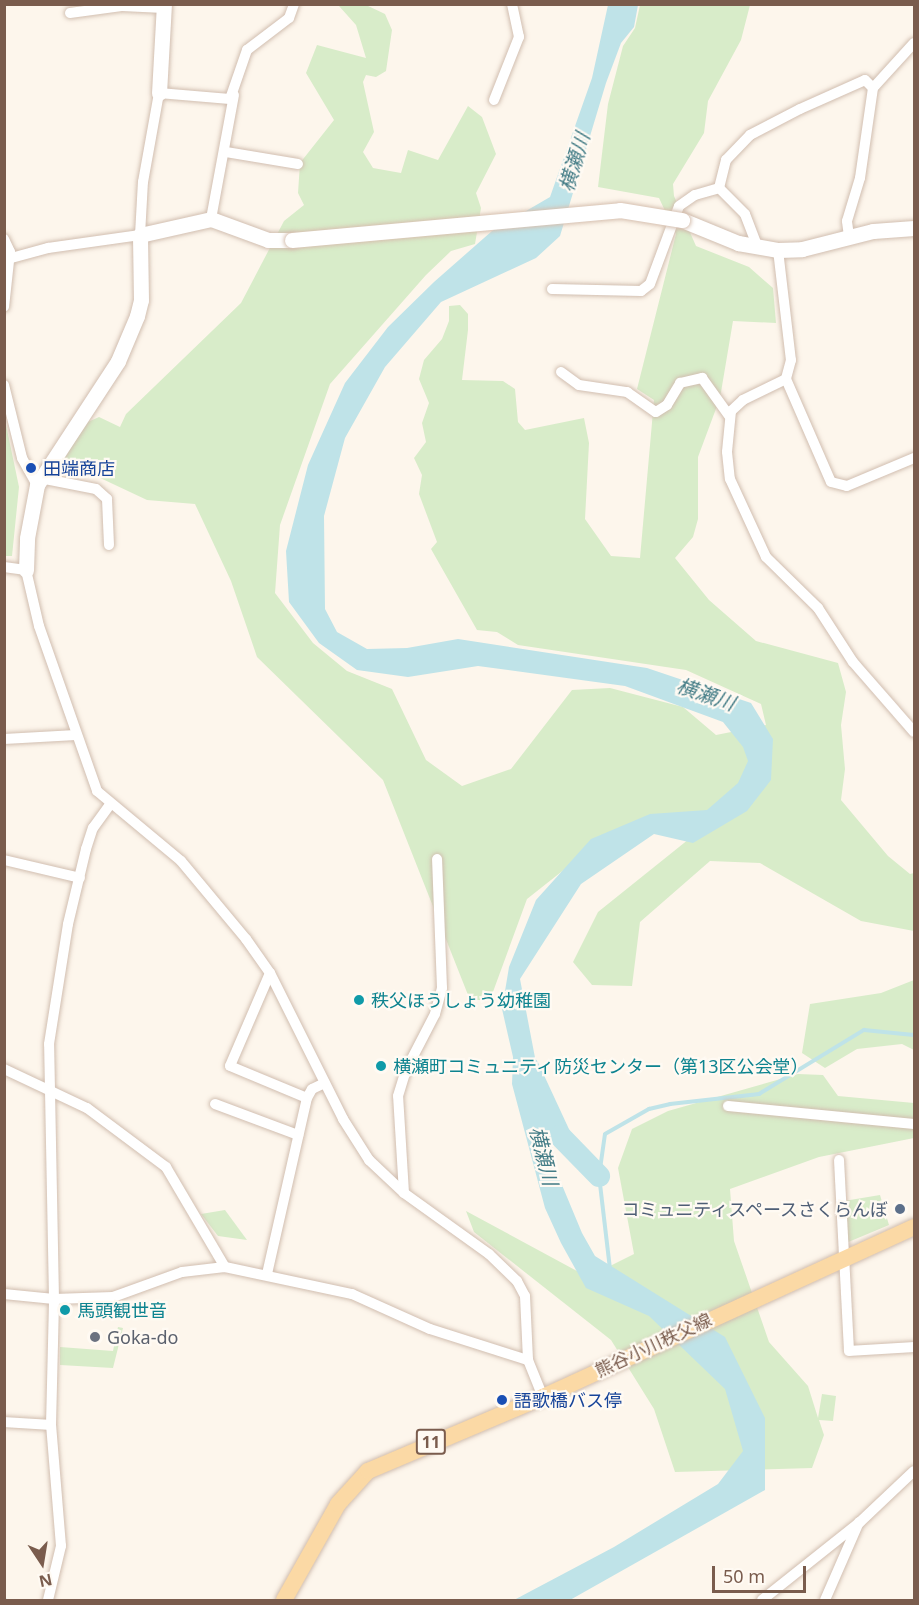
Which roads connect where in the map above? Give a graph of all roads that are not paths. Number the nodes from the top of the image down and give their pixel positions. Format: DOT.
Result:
graph roads {
  1 [pos="294,4"];
  2 [pos="512,4"];
  3 [pos="164,6"];
  4 [pos="70,14"];
  5 [pos="915,43"];
  6 [pos="873,88"];
  7 [pos="159,93"];
  8 [pos="234,95"];
  9 [pos="494,100"];
  10 [pos="225,152"];
  11 [pos="298,164"];
  12 [pos="718,188"];
  13 [pos="211,219"];
  14 [pos="915,228"];
  15 [pos="140,235"];
  16 [pos="849,236"];
  17 [pos="4,238"];
  18 [pos="758,248"];
  19 [pos="778,250"];
  20 [pos="7,259"];
  21 [pos="552,289"];
  22 [pos="4,307"];
  23 [pos="561,372"];
  24 [pos="786,379"];
  25 [pos="4,385"];
  26 [pos="730,417"];
  27 [pos="915,458"];
  28 [pos="39,482"];
  29 [pos="109,545"];
  30 [pos="4,567"];
  31 [pos="27,570"];
  32 [pos="915,732"];
  33 [pos="76,735"];
  34 [pos="4,739"];
  35 [pos="110,805"];
  36 [pos="437,859"];
  37 [pos="4,860"];
  38 [pos="80,878"];
  39 [pos="270,973"];
  40 [pos="4,1069"];
  41 [pos="325,1083"];
  42 [pos="51,1090"];
  43 [pos="307,1098"];
  44 [pos="215,1104"];
  45 [pos="728,1106"];
  46 [pos="915,1124"];
  47 [pos="298,1135"];
  48 [pos="839,1160"];
  49 [pos="404,1193"];
  50 [pos="915,1227"];
  51 [pos="846,1257"];
  52 [pos="225,1267"];
  53 [pos="267,1274"];
  54 [pos="4,1294"];
  55 [pos="54,1299"];
  56 [pos="915,1347"];
  57 [pos="528,1360"];
  58 [pos="543,1397"];
  59 [pos="4,1422"];
  60 [pos="51,1425"];
  61 [pos="915,1471"];
  62 [pos="860,1522"];
  63 [pos="48,1600"];
  64 [pos="284,1600"];
  65 [pos="762,1600"];
  66 [pos="825,1600"];
  1 -- 8 [label="street"];
  2 -- 9 [label="street"];
  3 -- 4 [label="street"];
  3 -- 7 [label="street"];
  5 -- 6 [label="street"];
  6 -- 12 [label="street"];
  6 -- 16 [label="street"];
  7 -- 8 [label="street"];
  7 -- 15 [label="street"];
  8 -- 10 [label="street"];
  10 -- 11 [label="street"];
  10 -- 13 [label="street"];
  12 -- 18 [label="street"];
  12 -- 21 [label="street"];
  13 -- 15 [label="street"];
  13 -- 18 [label="street, bridge"];
  14 -- 16 [label="street"];
  15 -- 20 [label="street"];
  15 -- 28 [label="street"];
  16 -- 19 [label="street"];
  17 -- 20 [label="street"];
  18 -- 19 [label="street"];
  19 -- 24 [label="street"];
  20 -- 22 [label="street"];
  23 -- 26 [label="street"];
  24 -- 26 [label="street"];
  24 -- 27 [label="street"];
  25 -- 28 [label="street"];
  26 -- 32 [label="street"];
  28 -- 29 [label="street"];
  28 -- 31 [label="street"];
  30 -- 31 [label="street"];
  31 -- 33 [label="street"];
  33 -- 34 [label="street"];
  33 -- 35 [label="street"];
  35 -- 38 [label="street"];
  35 -- 39 [label="street"];
  36 -- 49 [label="street"];
  37 -- 38 [label="street"];
  38 -- 42 [label="street"];
  39 -- 41 [label="street"];
  39 -- 43 [label="street"];
  40 -- 42 [label="street"];
  41 -- 43 [label="street"];
  41 -- 49 [label="street"];
  42 -- 52 [label="street"];
  42 -- 55 [label="street"];
  43 -- 47 [label="street"];
  44 -- 47 [label="street"];
  45 -- 46 [label="street"];
  47 -- 53 [label="street"];
  48 -- 51 [label="street"];
  49 -- 57 [label="street"];
  50 -- 51 [label="main road, 熊谷小川秩父線 / 11"];
  51 -- 56 [label="street"];
  51 -- 58 [label="main road, 熊谷小川秩父線 / 11"];
  52 -- 53 [label="street"];
  52 -- 55 [label="street"];
  53 -- 57 [label="street"];
  54 -- 55 [label="street"];
  55 -- 60 [label="street"];
  57 -- 58 [label="street"];
  58 -- 64 [label="main road, 熊谷小川秩父線 / 11"];
  59 -- 60 [label="street"];
  60 -- 63 [label="street"];
  61 -- 62 [label="street"];
  62 -- 65 [label="street"];
  62 -- 66 [label="street"];
}
